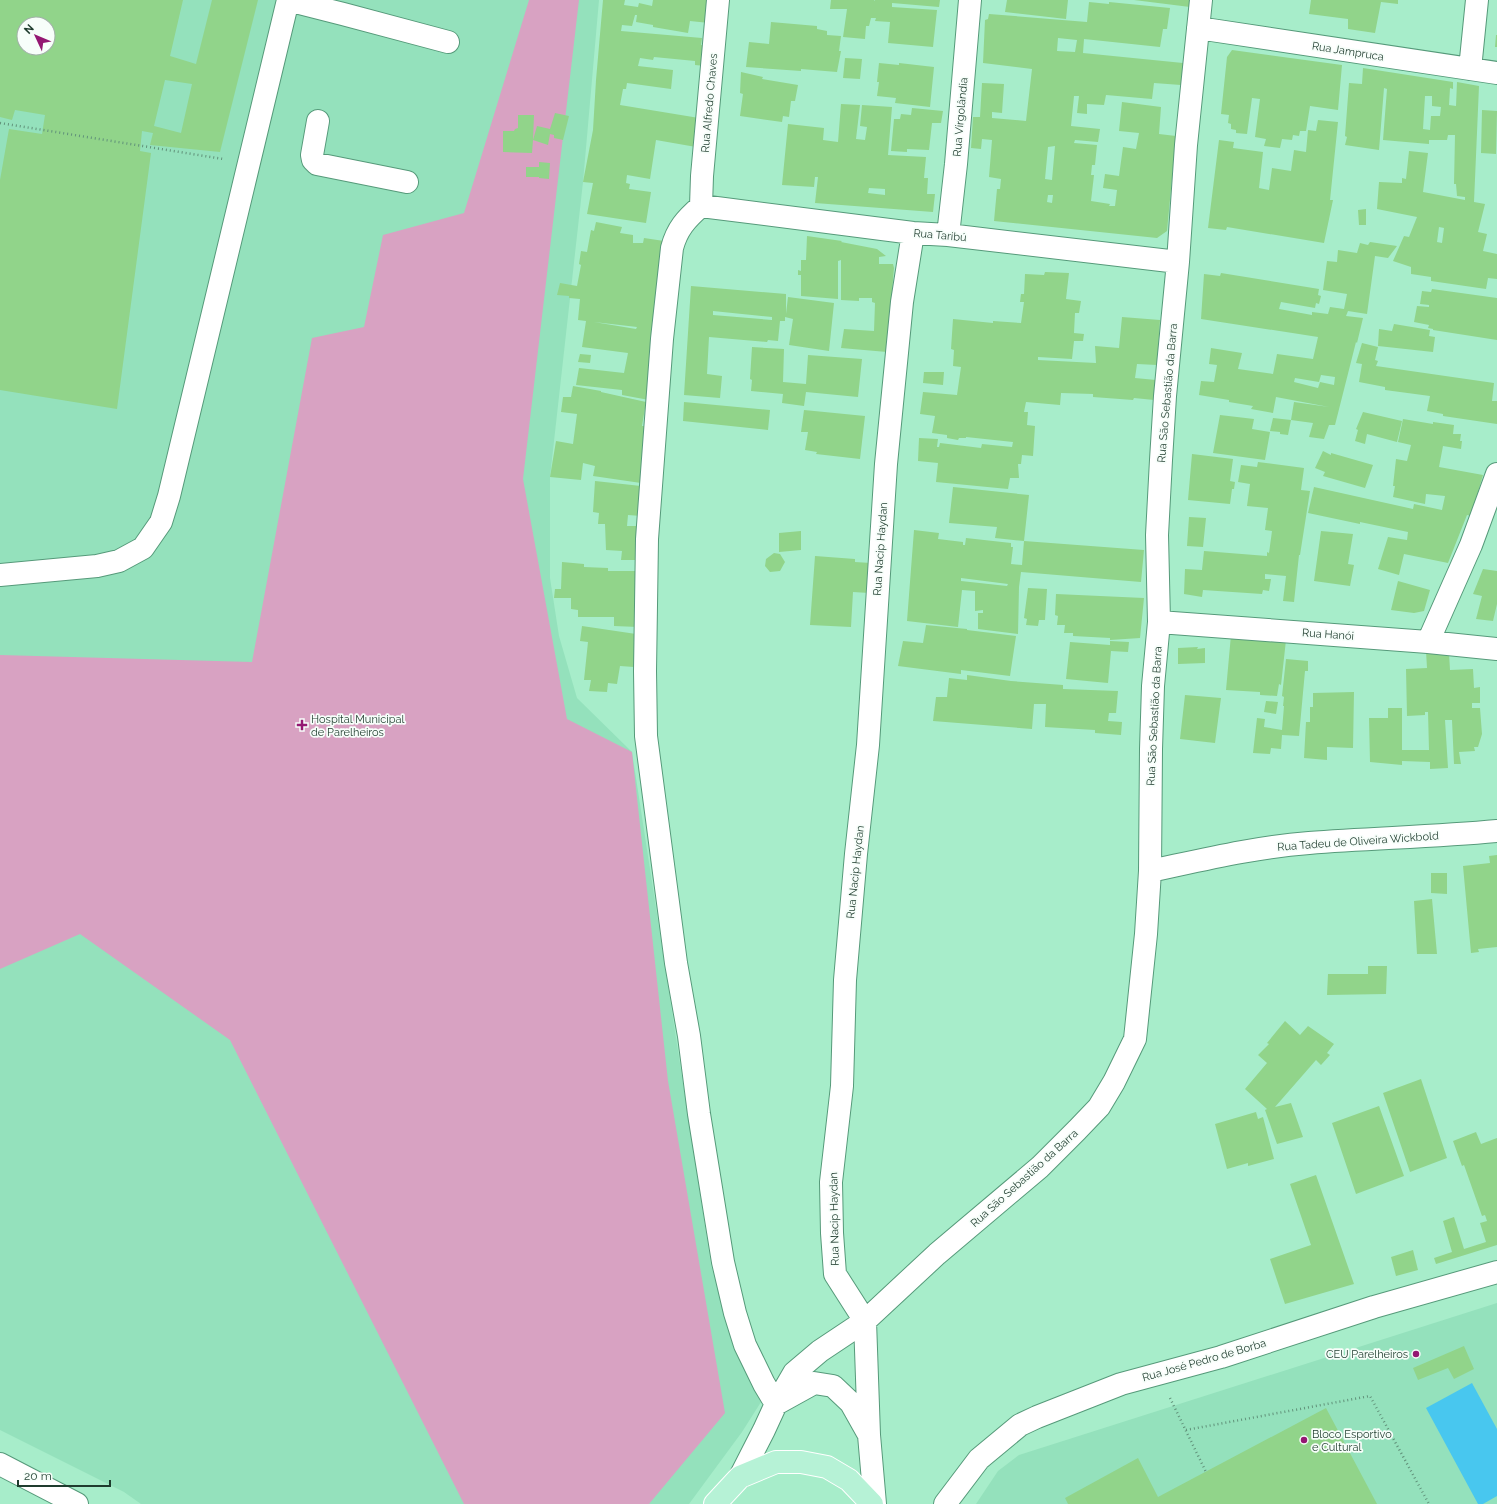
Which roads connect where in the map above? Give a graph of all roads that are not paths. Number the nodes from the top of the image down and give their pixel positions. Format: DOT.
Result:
graph roads {
  1 [pos="288,0"];
  2 [pos="718,0"];
  3 [pos="970,0"];
  4 [pos="1201,0"];
  5 [pos="1477,0"];
  6 [pos="1198,28"];
  7 [pos="448,42"];
  8 [pos="1470,69"];
  9 [pos="1497,73"];
  10 [pos="318,121"];
  11 [pos="407,182"];
  12 [pos="701,206"];
  13 [pos="913,233"];
  14 [pos="948,235"];
  15 [pos="1178,262"];
  16 [pos="1497,474"];
  17 [pos="0,575"];
  18 [pos="1159,622"];
  19 [pos="1428,642"];
  20 [pos="1497,649"];
  21 [pos="1497,831"];
  22 [pos="1150,871"];
  23 [pos="1497,1272"];
  24 [pos="865,1321"];
  25 [pos="776,1404"];
  26 [pos="869,1435"];
  27 [pos="0,1464"];
  28 [pos="740,1477"];
  29 [pos="67,1502"];
  30 [pos="714,1504"];
  31 [pos="874,1504"];
  32 [pos="945,1504"];
  1 -- 7 [label="street"];
  1 -- 17 [label="street"];
  2 -- 12 [label="street, Rua Alfredo Chaves"];
  3 -- 14 [label="street, Rua Virgolândia"];
  4 -- 6 [label="street, Rua São Sebastião da Barra"];
  5 -- 8 [label="street"];
  6 -- 8 [label="street, Rua Jampruca"];
  6 -- 15 [label="street, Rua São Sebastião da Barra"];
  8 -- 9 [label="street, Rua Jampruca"];
  10 -- 11 [label="street"];
  12 -- 13 [label="street, Rua Taribú"];
  12 -- 25 [label="street"];
  13 -- 14 [label="street, Rua Taribú"];
  13 -- 24 [label="street, Rua Nacip Haydan"];
  14 -- 15 [label="street, Rua Taribú"];
  15 -- 18 [label="street, Rua São Sebastião da Barra"];
  16 -- 19 [label="street"];
  18 -- 19 [label="street, Rua Hanói"];
  18 -- 22 [label="street, Rua São Sebastião da Barra"];
  19 -- 20 [label="street, Rua Hanói"];
  21 -- 22 [label="street, Rua Tadeu de Oliveira Wickbold"];
  22 -- 24 [label="street, Rua São Sebastião da Barra"];
  23 -- 32 [label="street, Rua José Pedro de Borba"];
  24 -- 25 [label="street, Rua São Sebastião da Barra"];
  24 -- 26 [label="street"];
  25 -- 26 [label="street"];
  25 -- 28 [label="street, Rua São Sebastião da Barra"];
  26 -- 31 [label="street"];
  27 -- 29 [label="street"];
  28 -- 30 [label="main road"];
  28 -- 31 [label="main road"];
}
